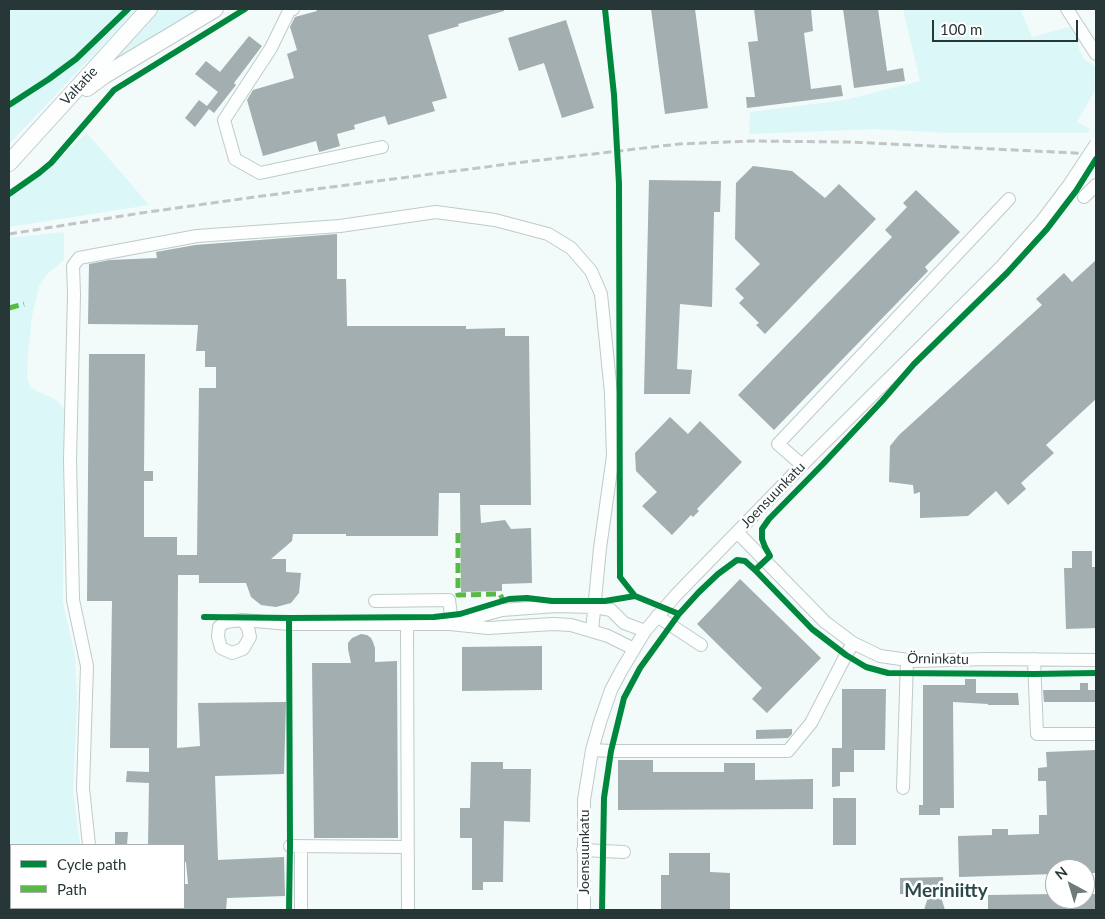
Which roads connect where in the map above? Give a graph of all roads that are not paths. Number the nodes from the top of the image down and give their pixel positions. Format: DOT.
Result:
graph roads {
  1 [pos="150,9"];
  2 [pos="215,9"];
  3 [pos="293,9"];
  4 [pos="1067,9"];
  5 [pos="1096,54"];
  6 [pos="48,119"];
  7 [pos="1096,144"];
  8 [pos="382,147"];
  9 [pos="9,163"];
  10 [pos="1096,185"];
  11 [pos="1084,196"];
  12 [pos="1009,200"];
  13 [pos="802,465"];
  14 [pos="736,532"];
  15 [pos="375,601"];
  16 [pos="594,607"];
  17 [pos="657,616"];
  18 [pos="242,620"];
  19 [pos="407,624"];
  20 [pos="450,624"];
  21 [pos="592,631"];
  22 [pos="645,631"];
  23 [pos="853,643"];
  24 [pos="701,645"];
  25 [pos="634,649"];
  26 [pos="1034,659"];
  27 [pos="907,660"];
  28 [pos="1096,660"];
  29 [pos="1096,734"];
  30 [pos="592,750"];
  31 [pos="903,788"];
  32 [pos="89,844"];
  33 [pos="407,847"];
  34 [pos="583,850"];
  35 [pos="624,852"];
  36 [pos="302,910"];
  37 [pos="408,910"];
  38 [pos="584,910"];
  1 -- 6 [label="main road, Valtatie"];
  2 -- 6 [label="main road"];
  3 -- 8 [label="street"];
  4 -- 5 [label="street"];
  6 -- 9 [label="main road, Valtatie"];
  7 -- 13 [label="street, Joensuunkatu, bridge"];
  10 -- 11 [label="street"];
  12 -- 13 [label="street"];
  13 -- 14 [label="street, Joensuunkatu"];
  14 -- 17 [label="street, Joensuunkatu"];
  14 -- 23 [label="street, Örninkatu"];
  15 -- 20 [label="street"];
  16 -- 20 [label="street"];
  16 -- 21 [label="street"];
  16 -- 22 [label="street"];
  16 -- 32 [label="street"];
  17 -- 22 [label="street, Joensuunkatu"];
  17 -- 24 [label="street"];
  18 -- 19 [label="street"];
  19 -- 20 [label="street"];
  19 -- 33 [label="street"];
  20 -- 21 [label="street"];
  21 -- 25 [label="street"];
  22 -- 25 [label="street, Joensuunkatu"];
  23 -- 27 [label="street, Örninkatu"];
  23 -- 30 [label="street"];
  25 -- 30 [label="street, Joensuunkatu"];
  26 -- 27 [label="street, Örninkatu"];
  26 -- 28 [label="street, Örninkatu"];
  26 -- 29 [label="street"];
  27 -- 31 [label="street"];
  30 -- 34 [label="street, Joensuunkatu"];
  33 -- 36 [label="street"];
  33 -- 37 [label="street"];
  34 -- 35 [label="street"];
  34 -- 38 [label="street, Joensuunkatu"];
}
